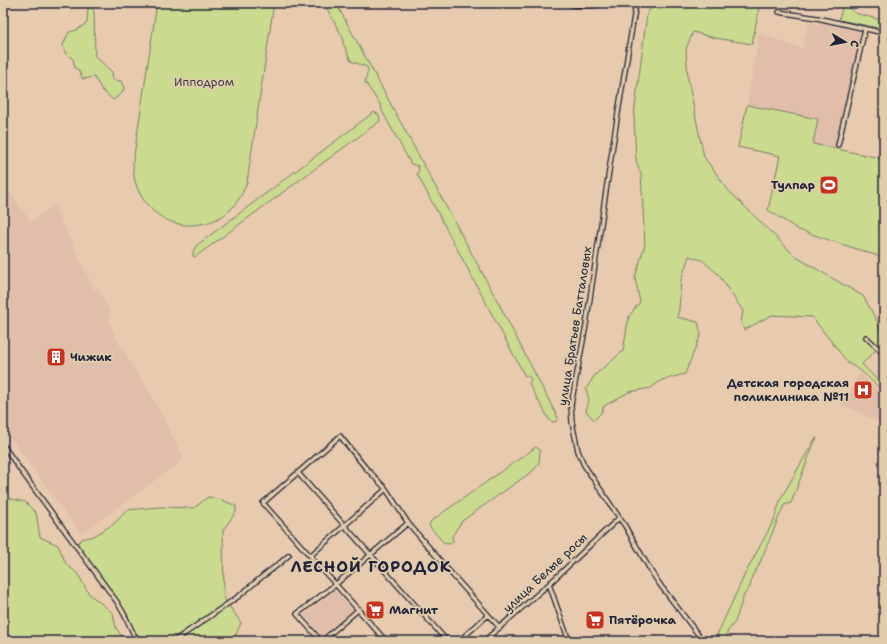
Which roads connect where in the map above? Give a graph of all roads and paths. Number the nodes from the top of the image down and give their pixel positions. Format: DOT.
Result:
graph roads {
  1 [pos="564,3"];
  2 [pos="605,3"];
  3 [pos="636,3"];
  4 [pos="779,12"];
  5 [pos="864,29"];
  6 [pos="884,33"];
  7 [pos="838,145"];
  8 [pos="866,337"];
  9 [pos="884,354"];
  10 [pos="3,445"];
  11 [pos="298,473"];
  12 [pos="386,489"];
  13 [pos="619,518"];
  14 [pos="408,522"];
  15 [pos="344,525"];
  16 [pos="370,554"];
  17 [pos="289,555"];
  18 [pos="310,556"];
  19 [pos="336,584"];
  20 [pos="549,584"];
  21 [pos="358,610"];
  22 [pos="488,615"];
  23 [pos="500,628"];
  24 [pos="137,641"];
  25 [pos="174,641"];
  26 [pos="321,641"];
  27 [pos="386,641"];
  28 [pos="447,641"];
  29 [pos="459,641"];
  30 [pos="484,641"];
  31 [pos="569,641"];
  32 [pos="703,641"];
  1 -- 2 [label="street"];
  3 -- 13 [label="street, улица Братьев Батталовых"];
  4 -- 5 [label="street"];
  5 -- 6 [label="street"];
  5 -- 7 [label="street"];
  8 -- 9 [label="street"];
  10 -- 24 [label="street"];
  11 -- 12 [label="street"];
  11 -- 15 [label="street"];
  11 -- 18 [label="street"];
  12 -- 14 [label="street"];
  12 -- 15 [label="street"];
  13 -- 20 [label="street, улица Белые росы"];
  13 -- 32 [label="street, улица Братьев Батталовых"];
  14 -- 16 [label="street"];
  14 -- 22 [label="street"];
  15 -- 16 [label="street"];
  15 -- 18 [label="street"];
  16 -- 19 [label="street"];
  16 -- 28 [label="street"];
  17 -- 25 [label="street"];
  18 -- 19 [label="street"];
  19 -- 21 [label="street"];
  19 -- 26 [label="street"];
  20 -- 23 [label="street, улица Белые росы"];
  20 -- 31 [label="street"];
  21 -- 26 [label="street"];
  21 -- 27 [label="street"];
  22 -- 23 [label="street"];
  22 -- 29 [label="street"];
  23 -- 30 [label="street, улица Белые росы"];
}
